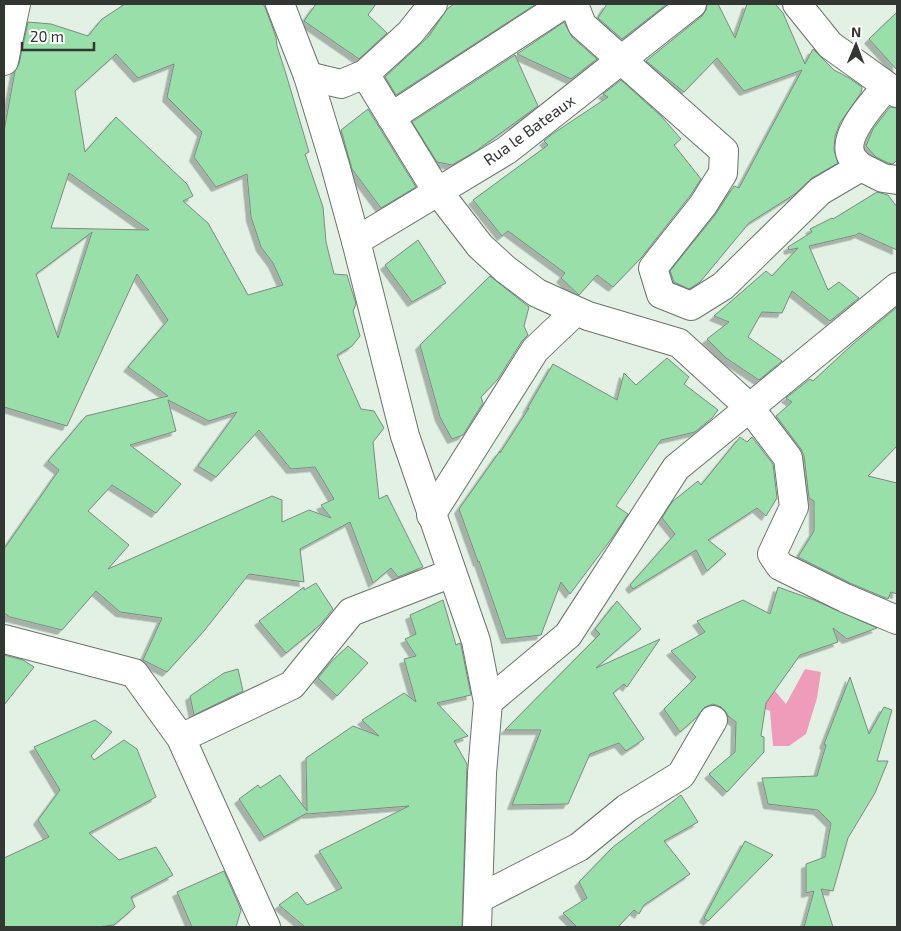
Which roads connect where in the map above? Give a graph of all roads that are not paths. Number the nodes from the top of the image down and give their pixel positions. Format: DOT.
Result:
graph roads {
  1 [pos="16,4"];
  2 [pos="280,4"];
  3 [pos="433,4"];
  4 [pos="564,4"];
  5 [pos="574,4"];
  6 [pos="692,4"];
  7 [pos="797,4"];
  8 [pos="621,59"];
  9 [pos="4,61"];
  10 [pos="365,74"];
  11 [pos="308,76"];
  12 [pos="892,89"];
  13 [pos="391,117"];
  14 [pos="861,167"];
  15 [pos="897,180"];
  16 [pos="438,192"];
  17 [pos="356,242"];
  18 [pos="897,287"];
  19 [pos="661,294"];
  20 [pos="576,312"];
  21 [pos="637,331"];
  22 [pos="750,408"];
  23 [pos="431,515"];
  24 [pos="452,573"];
  25 [pos="897,620"];
  26 [pos="4,639"];
  27 [pos="488,702"];
  28 [pos="713,720"];
  29 [pos="181,738"];
  30 [pos="478,899"];
  31 [pos="266,927"];
  32 [pos="477,927"];
  1 -- 9 [label="street"];
  2 -- 11 [label="street"];
  3 -- 10 [label="street"];
  4 -- 13 [label="street"];
  5 -- 8 [label="street"];
  6 -- 8 [label="street, Rua le Bateaux"];
  7 -- 12 [label="street"];
  8 -- 16 [label="street, Rua le Bateaux"];
  8 -- 19 [label="street"];
  10 -- 11 [label="street"];
  10 -- 13 [label="street"];
  11 -- 17 [label="street"];
  12 -- 14 [label="street"];
  13 -- 16 [label="street"];
  14 -- 15 [label="street"];
  14 -- 19 [label="street"];
  16 -- 17 [label="street, Rua le Bateaux"];
  16 -- 20 [label="street"];
  17 -- 23 [label="street"];
  18 -- 22 [label="street"];
  19 -- 21 [label="street"];
  20 -- 21 [label="street"];
  20 -- 23 [label="street"];
  21 -- 22 [label="street"];
  22 -- 25 [label="street"];
  22 -- 27 [label="street"];
  23 -- 24 [label="street"];
  24 -- 27 [label="street"];
  24 -- 29 [label="street"];
  26 -- 29 [label="street"];
  27 -- 30 [label="street"];
  28 -- 30 [label="street"];
  29 -- 31 [label="street"];
  30 -- 32 [label="street"];
}
